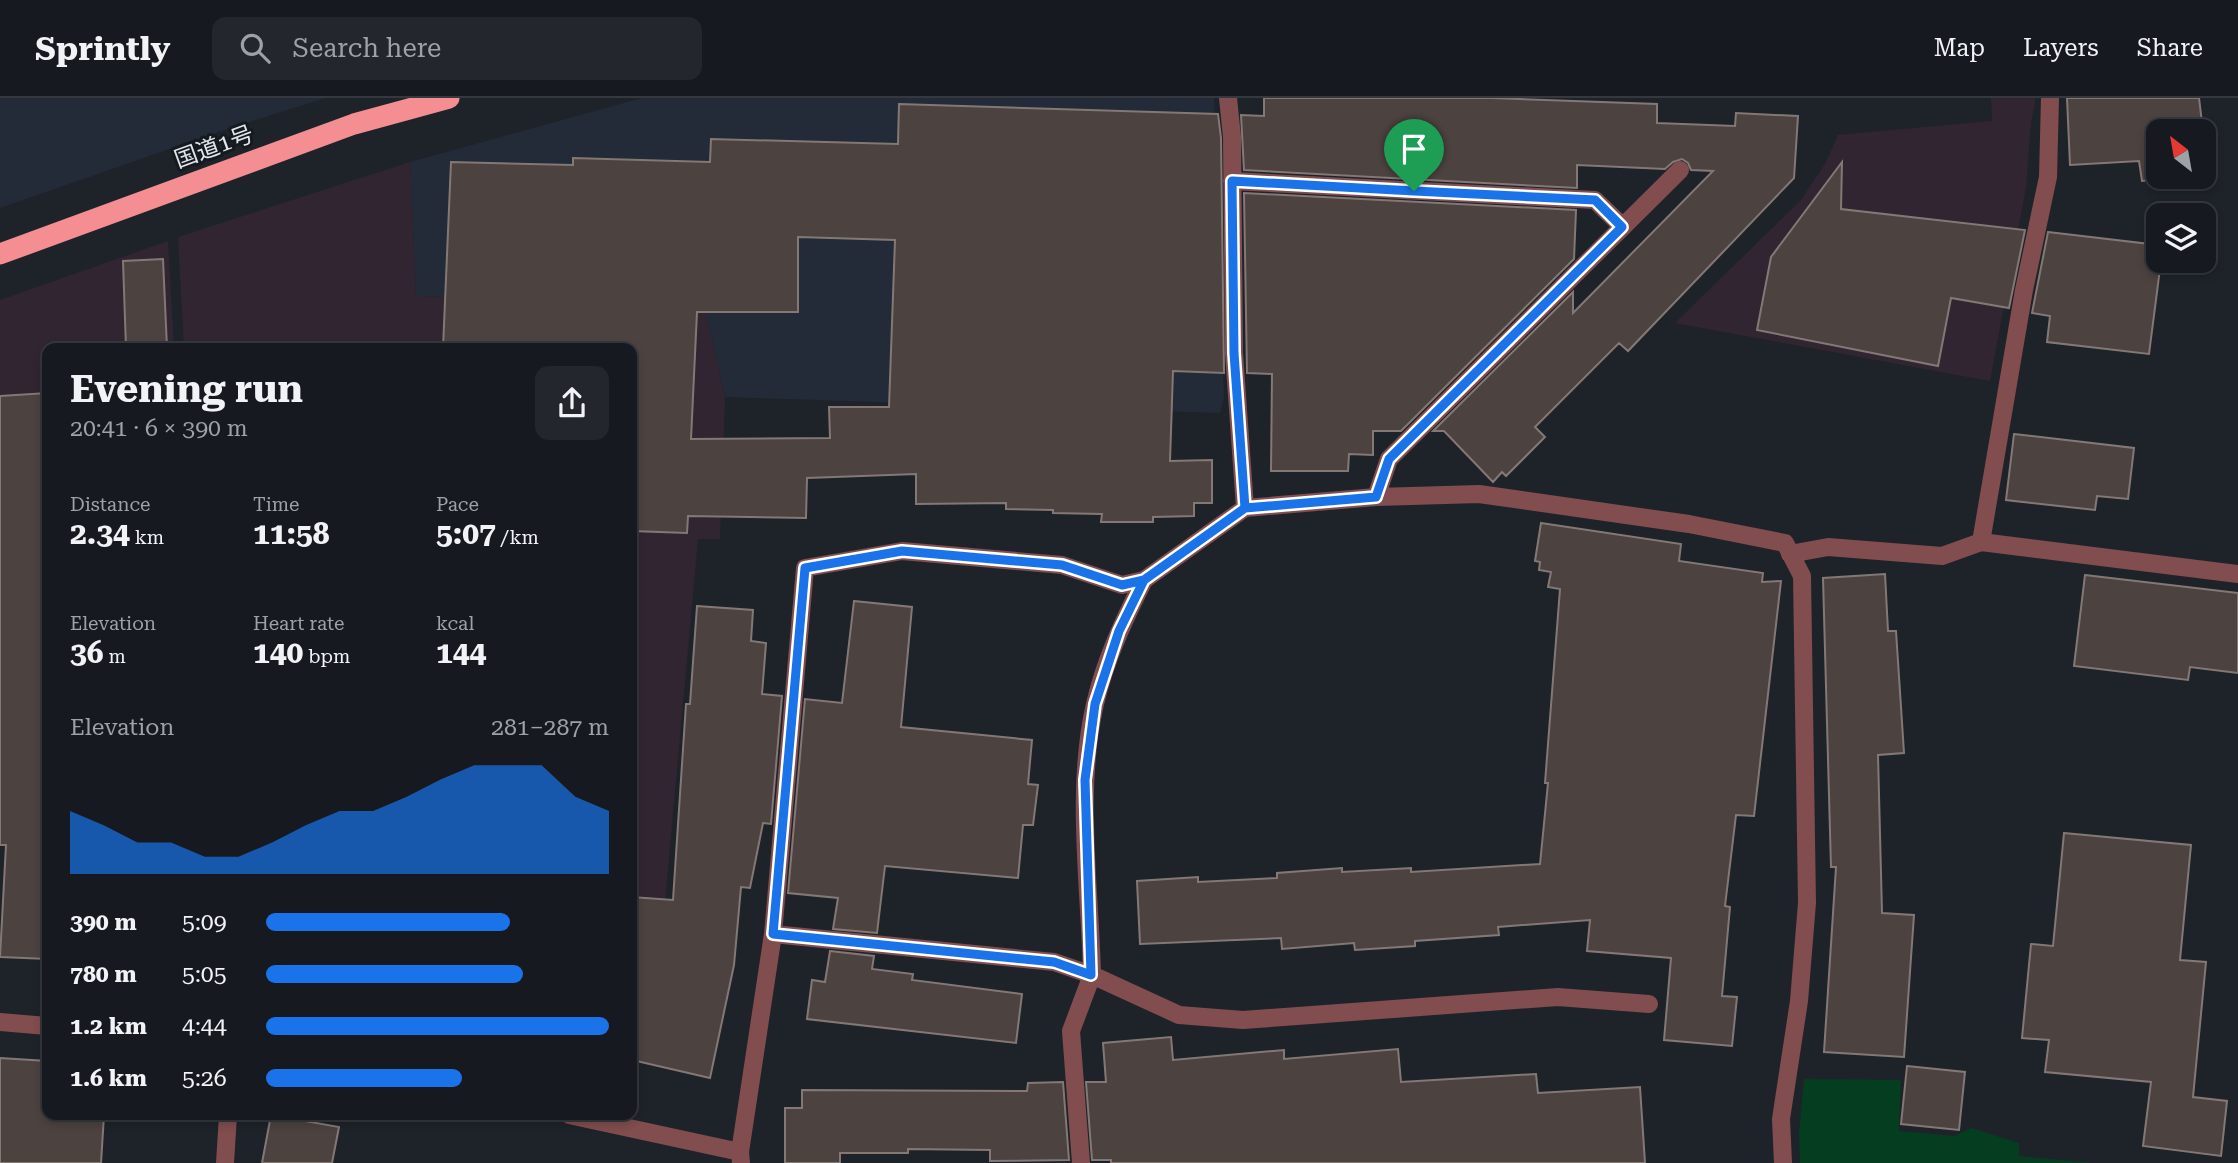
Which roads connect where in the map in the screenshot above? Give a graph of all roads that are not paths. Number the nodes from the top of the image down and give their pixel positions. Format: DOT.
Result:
graph roads {
  1 [pos="449,98"];
  2 [pos="1228,98"];
  3 [pos="2050,98"];
  4 [pos="1680,170"];
  5 [pos="1232,181"];
  6 [pos="1622,227"];
  7 [pos="0,254"];
  8 [pos="1376,497"];
  9 [pos="1245,508"];
  10 [pos="1981,542"];
  11 [pos="1790,554"];
  12 [pos="2238,574"];
  13 [pos="1144,580"];
  14 [pos="773,934"];
  15 [pos="1091,975"];
  16 [pos="1649,1004"];
  17 [pos="0,1022"];
  18 [pos="42,1026"];
  19 [pos="228,1120"];
  20 [pos="589,1120"];
  21 [pos="741,1158"];
  22 [pos="225,1163"];
  23 [pos="1080,1163"];
  24 [pos="1783,1163"];
  1 -- 7 [label="highway, 国道1号"];
  2 -- 5 [label="street"];
  3 -- 10 [label="street"];
  4 -- 6 [label="street"];
  5 -- 6 [label="street"];
  5 -- 9 [label="street"];
  6 -- 8 [label="street"];
  8 -- 9 [label="street"];
  8 -- 11 [label="street"];
  9 -- 13 [label="street"];
  10 -- 11 [label="street"];
  10 -- 12 [label="street"];
  11 -- 24 [label="street"];
  13 -- 14 [label="street"];
  13 -- 15 [label="street"];
  14 -- 15 [label="street"];
  14 -- 21 [label="street"];
  15 -- 16 [label="street"];
  15 -- 23 [label="street"];
  17 -- 18 [label="street"];
  19 -- 22 [label="street"];
  20 -- 21 [label="street"];
}
